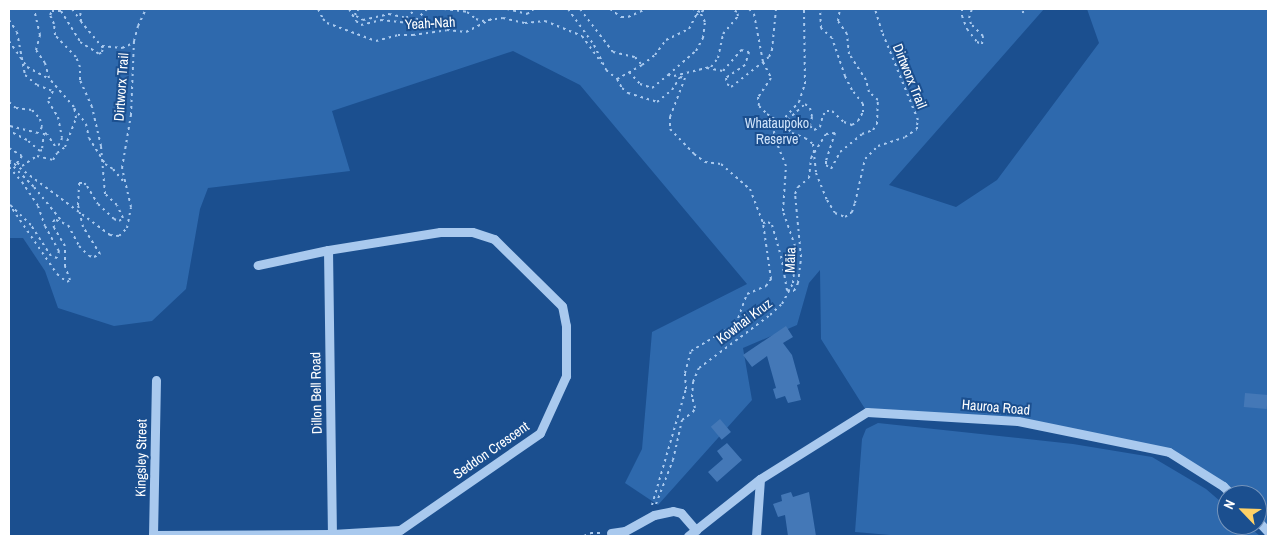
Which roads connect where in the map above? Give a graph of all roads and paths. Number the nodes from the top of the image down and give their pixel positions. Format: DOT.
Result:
graph roads {
  1 [pos="34,9"];
  2 [pos="72,9"];
  3 [pos="80,9"];
  4 [pos="146,9"];
  5 [pos="318,9"];
  6 [pos="348,9"];
  7 [pos="360,9"];
  8 [pos="416,9"];
  9 [pos="427,9"];
  10 [pos="444,9"];
  11 [pos="507,9"];
  12 [pos="534,9"];
  13 [pos="568,9"];
  14 [pos="580,9"];
  15 [pos="610,9"];
  16 [pos="646,9"];
  17 [pos="694,9"];
  18 [pos="706,9"];
  19 [pos="732,9"];
  20 [pos="748,9"];
  21 [pos="776,9"];
  22 [pos="804,9"];
  23 [pos="820,9"];
  24 [pos="840,9"];
  25 [pos="875,9"];
  26 [pos="962,9"];
  27 [pos="972,9"];
  28 [pos="1026,9"];
  29 [pos="700,12"];
  30 [pos="1022,14"];
  31 [pos="492,19"];
  32 [pos="9,20"];
  33 [pos="81,22"];
  34 [pos="9,41"];
  35 [pos="134,41"];
  36 [pos="98,44"];
  37 [pos="21,60"];
  38 [pos="763,62"];
  39 [pos="602,64"];
  40 [pos="642,65"];
  41 [pos="707,68"];
  42 [pos="629,72"];
  43 [pos="668,75"];
  44 [pos="49,78"];
  45 [pos="617,79"];
  46 [pos="9,102"];
  47 [pos="74,107"];
  48 [pos="782,123"];
  49 [pos="9,126"];
  50 [pos="9,131"];
  51 [pos="9,148"];
  52 [pos="814,153"];
  53 [pos="101,157"];
  54 [pos="9,161"];
  55 [pos="9,167"];
  56 [pos="124,183"];
  57 [pos="9,204"];
  58 [pos="79,212"];
  59 [pos="63,222"];
  60 [pos="763,223"];
  61 [pos="328,250"];
  62 [pos="258,265"];
  63 [pos="790,291"];
  64 [pos="156,380"];
  65 [pos="760,479"];
  66 [pos="1221,485"];
  67 [pos="650,517"];
  68 [pos="696,530"];
  69 [pos="611,533"];
  70 [pos="332,534"];
  71 [pos="153,535"];
  72 [pos="584,536"];
  73 [pos="688,536"];
  74 [pos="756,536"];
  1 -- 44 [label="path"];
  2 -- 33 [label="path"];
  3 -- 33 [label="path"];
  4 -- 35 [label="path, Dirtworx Trail"];
  5 -- 31 [label="path, Yeah-Nah"];
  6 -- 9 [label="path"];
  7 -- 8 [label="path"];
  10 -- 31 [label="path"];
  11 -- 12 [label="path"];
  13 -- 39 [label="path"];
  14 -- 40 [label="path"];
  15 -- 16 [label="path"];
  17 -- 29 [label="path"];
  18 -- 29 [label="path"];
  19 -- 41 [label="path"];
  20 -- 38 [label="path"];
  21 -- 38 [label="path"];
  22 -- 48 [label="path"];
  23 -- 48 [label="path"];
  24 -- 52 [label="path, Māia"];
  25 -- 52 [label="path, Dirtworx Trail"];
  26 -- 27 [label="path"];
  28 -- 30 [label="path"];
  29 -- 40 [label="path"];
  29 -- 43 [label="path"];
  31 -- 39 [label="path"];
  32 -- 37 [label="path"];
  33 -- 36 [label="path"];
  34 -- 37 [label="path"];
  35 -- 36 [label="path"];
  35 -- 56 [label="path, Dirtworx Trail"];
  36 -- 53 [label="path"];
  37 -- 44 [label="path"];
  37 -- 50 [label="path"];
  38 -- 41 [label="path"];
  38 -- 48 [label="path"];
  39 -- 45 [label="path"];
  40 -- 42 [label="path"];
  41 -- 43 [label="path"];
  42 -- 43 [label="path"];
  42 -- 45 [label="path"];
  44 -- 47 [label="path"];
  45 -- 60 [label="path"];
  46 -- 49 [label="path"];
  47 -- 51 [label="path"];
  47 -- 53 [label="path"];
  48 -- 52 [label="path"];
  48 -- 63 [label="path"];
  52 -- 63 [label="path, Māia"];
  53 -- 56 [label="path"];
  53 -- 58 [label="path"];
  54 -- 58 [label="path"];
  54 -- 59 [label="path"];
  55 -- 57 [label="path"];
  56 -- 58 [label="path, Dirtworx Trail"];
  57 -- 59 [label="path"];
  58 -- 59 [label="path"];
  60 -- 63 [label="path, Māia"];
  60 -- 67 [label="path, Māia"];
  61 -- 62 [label="street, Seddon Crescent"];
  61 -- 70 [label="street, Dillon Bell Road"];
  61 -- 70 [label="street, Seddon Crescent"];
  63 -- 67 [label="path, Kowhai Kruz"];
  64 -- 71 [label="street, Kingsley Street"];
  65 -- 66 [label="street, Hauroa Road"];
  65 -- 68 [label="street, Hauroa Road"];
  65 -- 74 [label="street"];
  67 -- 68 [label="street"];
  67 -- 69 [label="street"];
  68 -- 73 [label="street, Hauroa Road"];
  69 -- 72 [label="path"];
  70 -- 71 [label="street, Seddon Crescent"];
}
